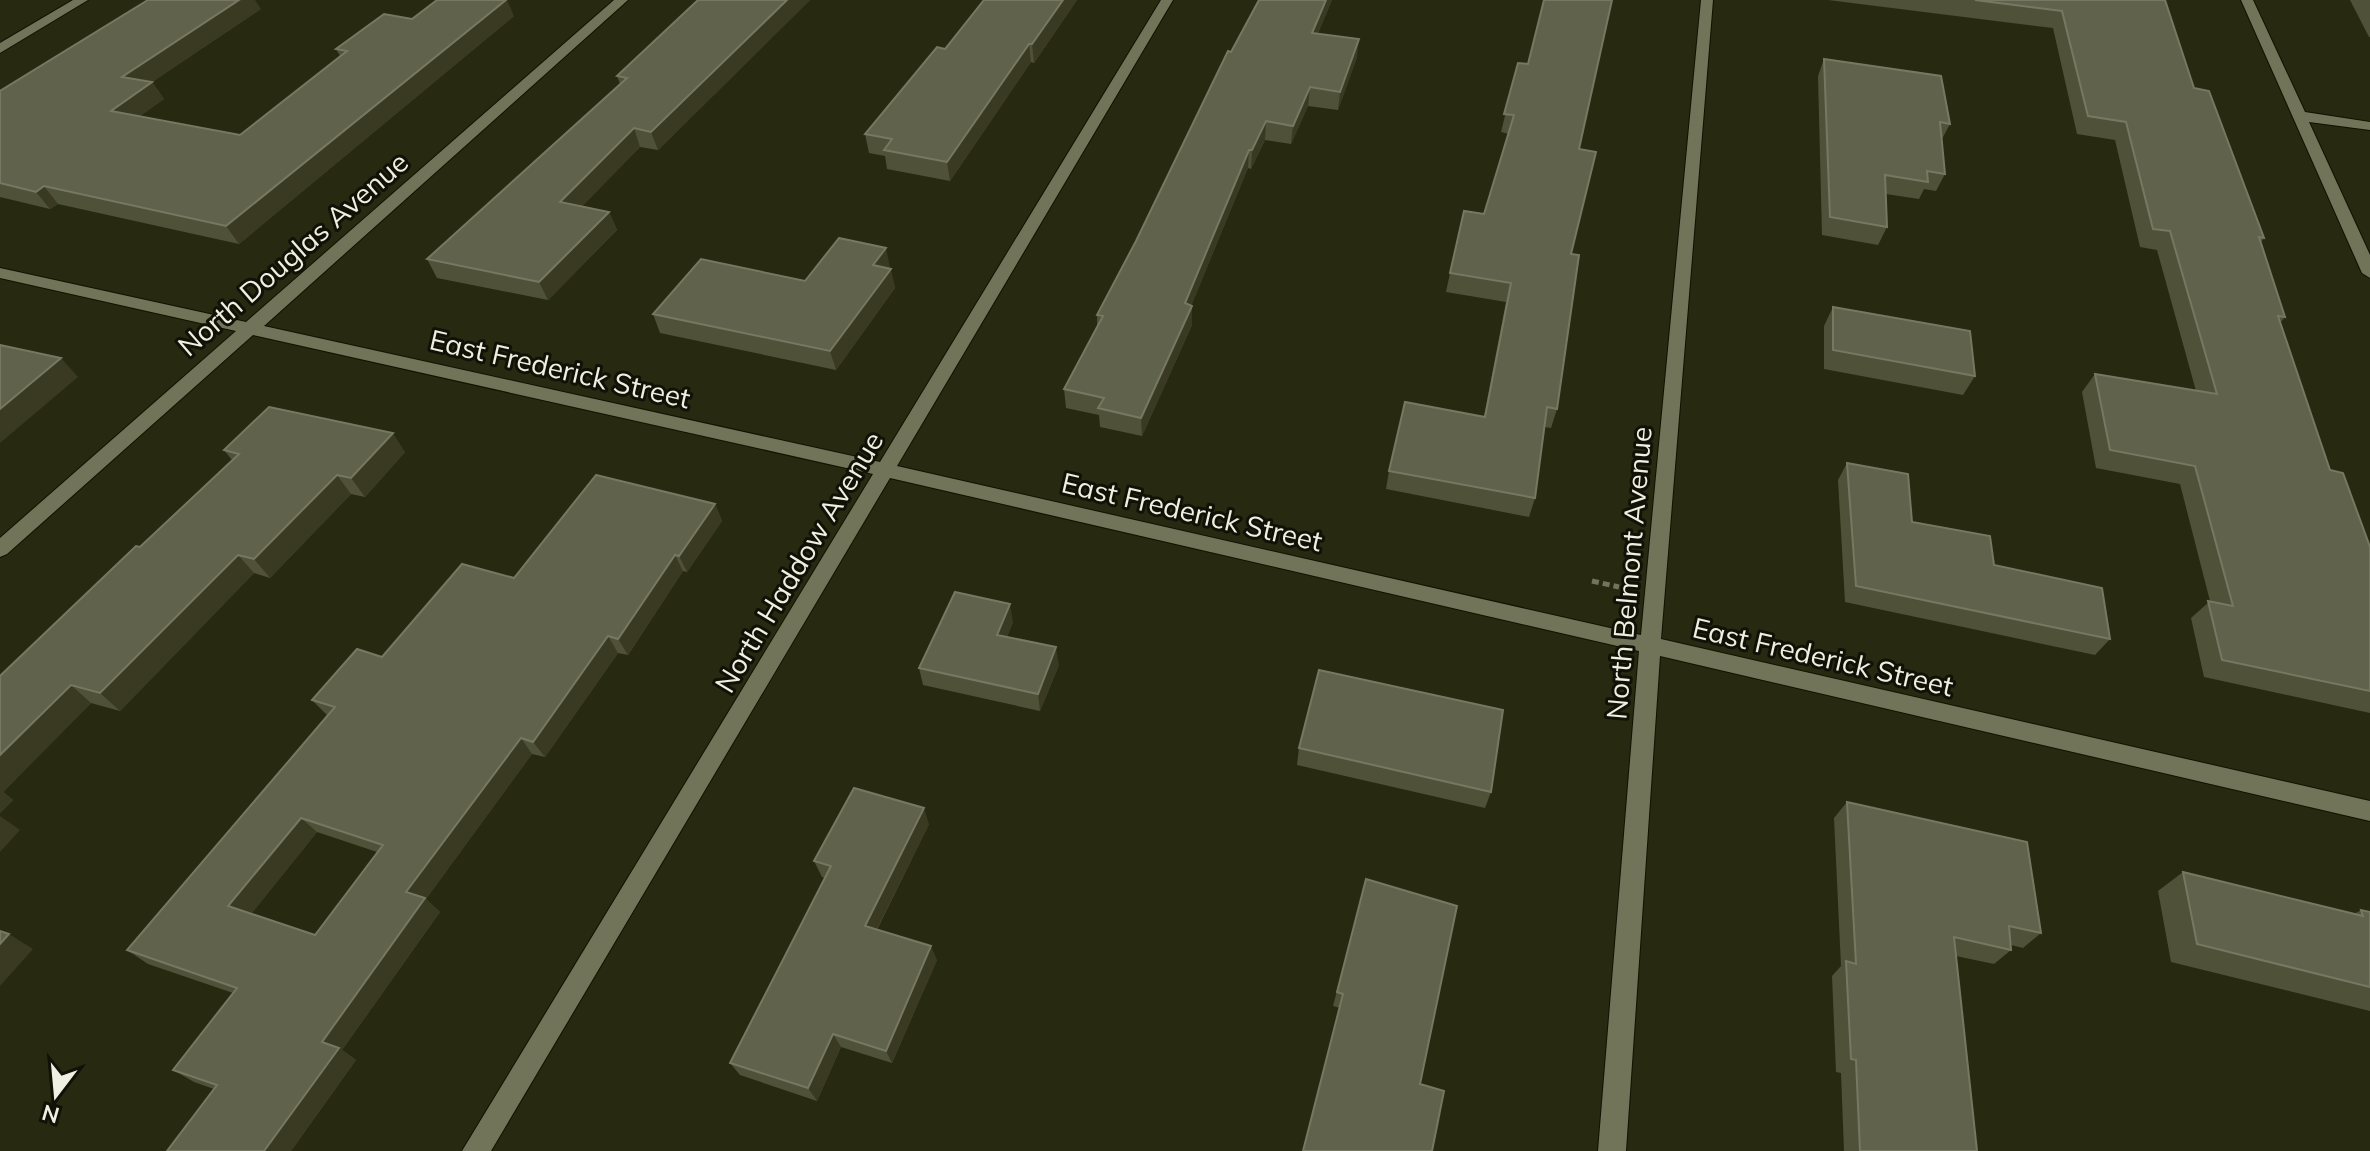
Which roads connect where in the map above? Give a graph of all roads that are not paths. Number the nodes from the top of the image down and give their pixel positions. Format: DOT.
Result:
graph roads {
  1 [pos="82,0"];
  2 [pos="622,0"];
  3 [pos="1167,0"];
  4 [pos="1707,0"];
  5 [pos="2247,0"];
  6 [pos="0,49"];
  7 [pos="2300,116"];
  8 [pos="2370,126"];
  9 [pos="0,273"];
  10 [pos="2370,273"];
  11 [pos="247,328"];
  12 [pos="887,470"];
  13 [pos="0,549"];
  14 [pos="1650,646"];
  15 [pos="2370,811"];
  16 [pos="476,1151"];
  17 [pos="1612,1151"];
  1 -- 6 [label="street"];
  2 -- 11 [label="street, North Douglas Avenue"];
  3 -- 12 [label="street, North Haddow Avenue"];
  4 -- 14 [label="street, North Belmont Avenue"];
  5 -- 7 [label="street"];
  7 -- 8 [label="street"];
  7 -- 10 [label="street"];
  9 -- 11 [label="street, East Frederick Street"];
  11 -- 12 [label="street, East Frederick Street"];
  11 -- 13 [label="street, North Douglas Avenue"];
  12 -- 14 [label="street, East Frederick Street"];
  12 -- 16 [label="street, North Haddow Avenue"];
  14 -- 15 [label="street, East Frederick Street"];
  14 -- 17 [label="street, North Belmont Avenue"];
}
